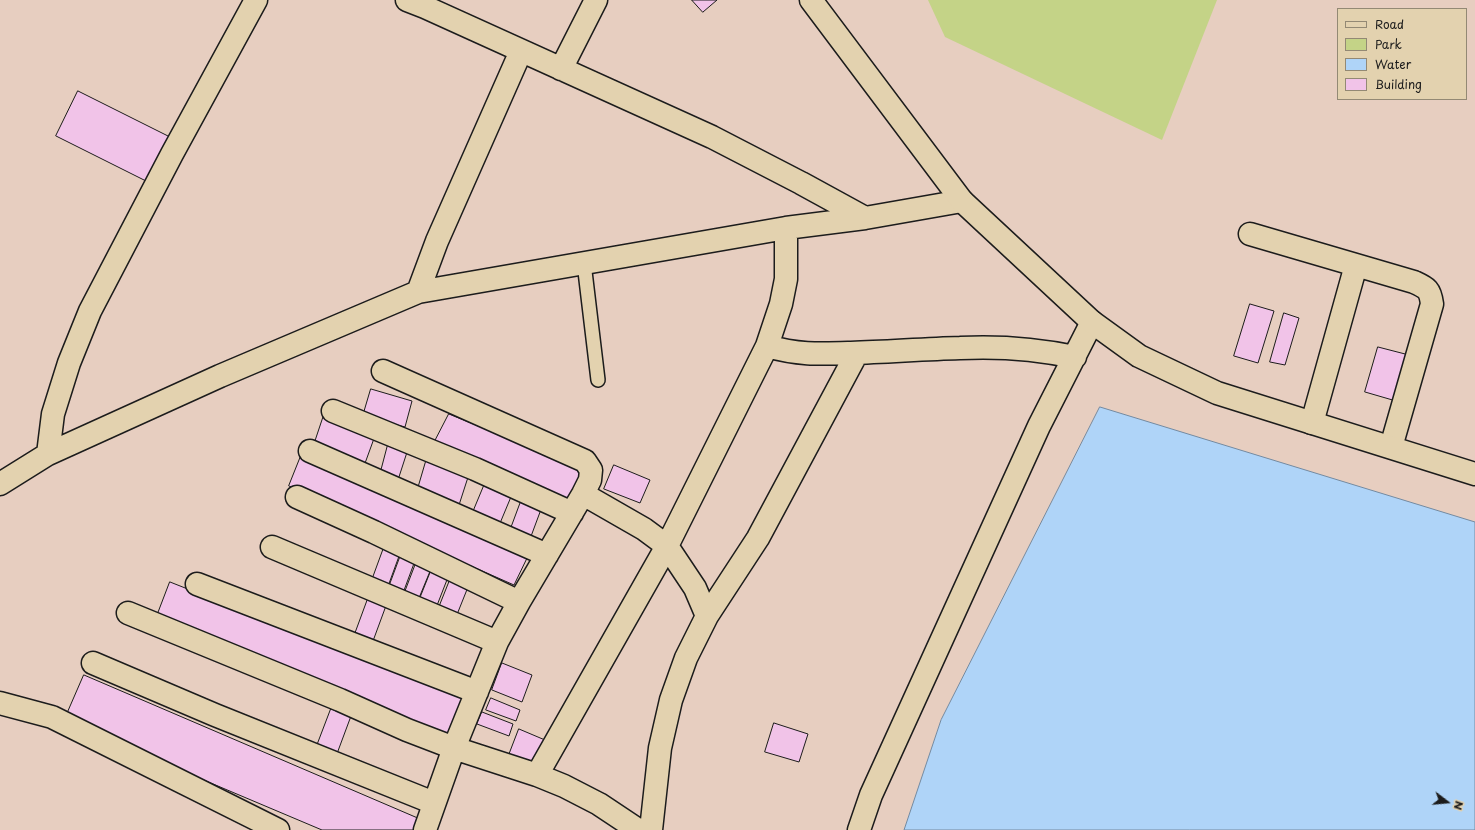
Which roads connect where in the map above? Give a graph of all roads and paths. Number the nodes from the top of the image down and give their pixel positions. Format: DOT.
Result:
graph roads {
  1 [pos="256,0"];
  2 [pos="407,0"];
  3 [pos="596,0"];
  4 [pos="811,0"];
  5 [pos="521,51"];
  6 [pos="561,69"];
  7 [pos="962,202"];
  8 [pos="865,218"];
  9 [pos="786,228"];
  10 [pos="1250,234"];
  11 [pos="584,263"];
  12 [pos="1356,265"];
  13 [pos="418,292"];
  14 [pos="1092,322"];
  15 [pos="767,346"];
  16 [pos="857,353"];
  17 [pos="1075,357"];
  18 [pos="383,371"];
  19 [pos="598,380"];
  20 [pos="334,411"];
  21 [pos="1312,423"];
  22 [pos="1391,448"];
  23 [pos="310,451"];
  24 [pos="48,454"];
  25 [pos="1475,474"];
  26 [pos="0,484"];
  27 [pos="583,494"];
  28 [pos="297,497"];
  29 [pos="572,513"];
  30 [pos="667,546"];
  31 [pos="272,547"];
  32 [pos="547,555"];
  33 [pos="197,584"];
  34 [pos="519,602"];
  35 [pos="128,613"];
  36 [pos="707,616"];
  37 [pos="497,642"];
  38 [pos="93,663"];
  39 [pos="477,692"];
  40 [pos="0,703"];
  41 [pos="454,748"];
  42 [pos="537,775"];
  43 [pos="434,803"];
  44 [pos="278,830"];
  45 [pos="425,830"];
  46 [pos="638,830"];
  47 [pos="652,830"];
  48 [pos="859,830"];
  1 -- 24 [label="street"];
  2 -- 5 [label="street"];
  3 -- 6 [label="street"];
  4 -- 7 [label="street"];
  5 -- 6 [label="street"];
  5 -- 13 [label="street"];
  6 -- 8 [label="street"];
  7 -- 8 [label="street"];
  7 -- 14 [label="street"];
  8 -- 9 [label="street"];
  9 -- 11 [label="street"];
  9 -- 15 [label="street"];
  10 -- 12 [label="street"];
  11 -- 13 [label="street"];
  11 -- 19 [label="lane"];
  12 -- 21 [label="street"];
  12 -- 22 [label="street"];
  13 -- 24 [label="street"];
  14 -- 17 [label="street"];
  14 -- 21 [label="street"];
  15 -- 16 [label="street"];
  15 -- 30 [label="street"];
  16 -- 17 [label="street"];
  16 -- 36 [label="street"];
  17 -- 48 [label="street"];
  18 -- 27 [label="street"];
  20 -- 29 [label="street"];
  21 -- 22 [label="street"];
  22 -- 25 [label="street"];
  23 -- 32 [label="street"];
  24 -- 26 [label="street"];
  27 -- 29 [label="street"];
  27 -- 30 [label="street"];
  28 -- 34 [label="street"];
  29 -- 32 [label="street"];
  30 -- 36 [label="street"];
  30 -- 42 [label="street"];
  31 -- 37 [label="street"];
  32 -- 34 [label="street"];
  33 -- 39 [label="street"];
  34 -- 37 [label="street"];
  35 -- 41 [label="street"];
  36 -- 47 [label="street"];
  37 -- 39 [label="street"];
  38 -- 43 [label="street"];
  39 -- 41 [label="street"];
  40 -- 44 [label="street"];
  41 -- 42 [label="street"];
  41 -- 43 [label="street"];
  42 -- 46 [label="street"];
  43 -- 45 [label="street"];
}
